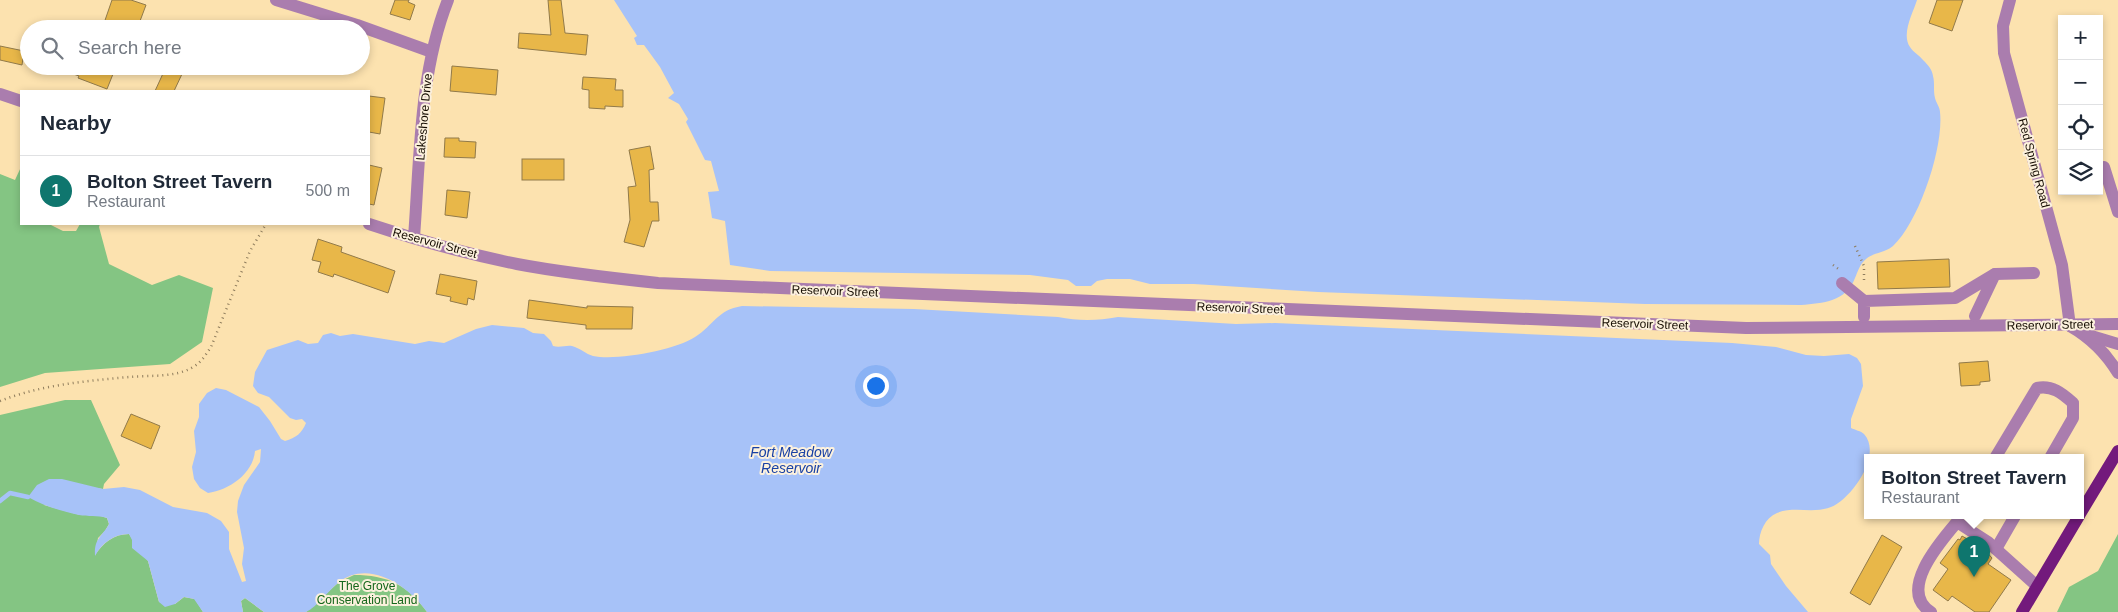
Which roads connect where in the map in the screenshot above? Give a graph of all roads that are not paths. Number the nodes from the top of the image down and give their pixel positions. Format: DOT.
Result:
graph roads {
  1 [pos="276,0"];
  2 [pos="448,0"];
  3 [pos="2010,0"];
  4 [pos="342,20"];
  5 [pos="370,29"];
  6 [pos="432,52"];
  7 [pos="0,94"];
  8 [pos="20,101"];
  9 [pos="2104,167"];
  10 [pos="2118,212"];
  11 [pos="370,224"];
  12 [pos="414,238"];
  13 [pos="2034,273"];
  14 [pos="1996,274"];
  15 [pos="1842,283"];
  16 [pos="1864,301"];
  17 [pos="1975,316"];
  18 [pos="1864,317"];
  19 [pos="2118,324"];
  20 [pos="2070,326"];
  21 [pos="2084,334"];
  22 [pos="2118,344"];
  23 [pos="2118,373"];
  24 [pos="2118,450"];
  25 [pos="1997,454"];
  26 [pos="2052,454"];
  27 [pos="2084,508"];
  28 [pos="1959,519"];
  29 [pos="2014,519"];
  30 [pos="2078,519"];
  31 [pos="1996,549"];
  32 [pos="2038,586"];
  33 [pos="1932,612"];
  34 [pos="2022,612"];
  1 -- 4 [label="street"];
  2 -- 6 [label="street, Lakeshore Drive"];
  3 -- 20 [label="street, Red Spring Road"];
  5 -- 6 [label="street"];
  6 -- 12 [label="street, Lakeshore Drive"];
  7 -- 8 [label="street"];
  9 -- 10 [label="street"];
  11 -- 12 [label="street, Reservoir Street"];
  12 -- 20 [label="street, Reservoir Street"];
  13 -- 14 [label="street"];
  14 -- 16 [label="street"];
  14 -- 17 [label="street"];
  15 -- 16 [label="street"];
  16 -- 18 [label="street"];
  19 -- 20 [label="street, Reservoir Street"];
  20 -- 21 [label="street"];
  21 -- 22 [label="street, Reservoir Street"];
  21 -- 23 [label="street"];
  24 -- 27 [label="main road"];
  25 -- 26 [label="street"];
  28 -- 31 [label="street"];
  28 -- 33 [label="street"];
  29 -- 31 [label="street"];
  30 -- 32 [label="main road"];
  31 -- 32 [label="street"];
  32 -- 34 [label="main road"];
}
